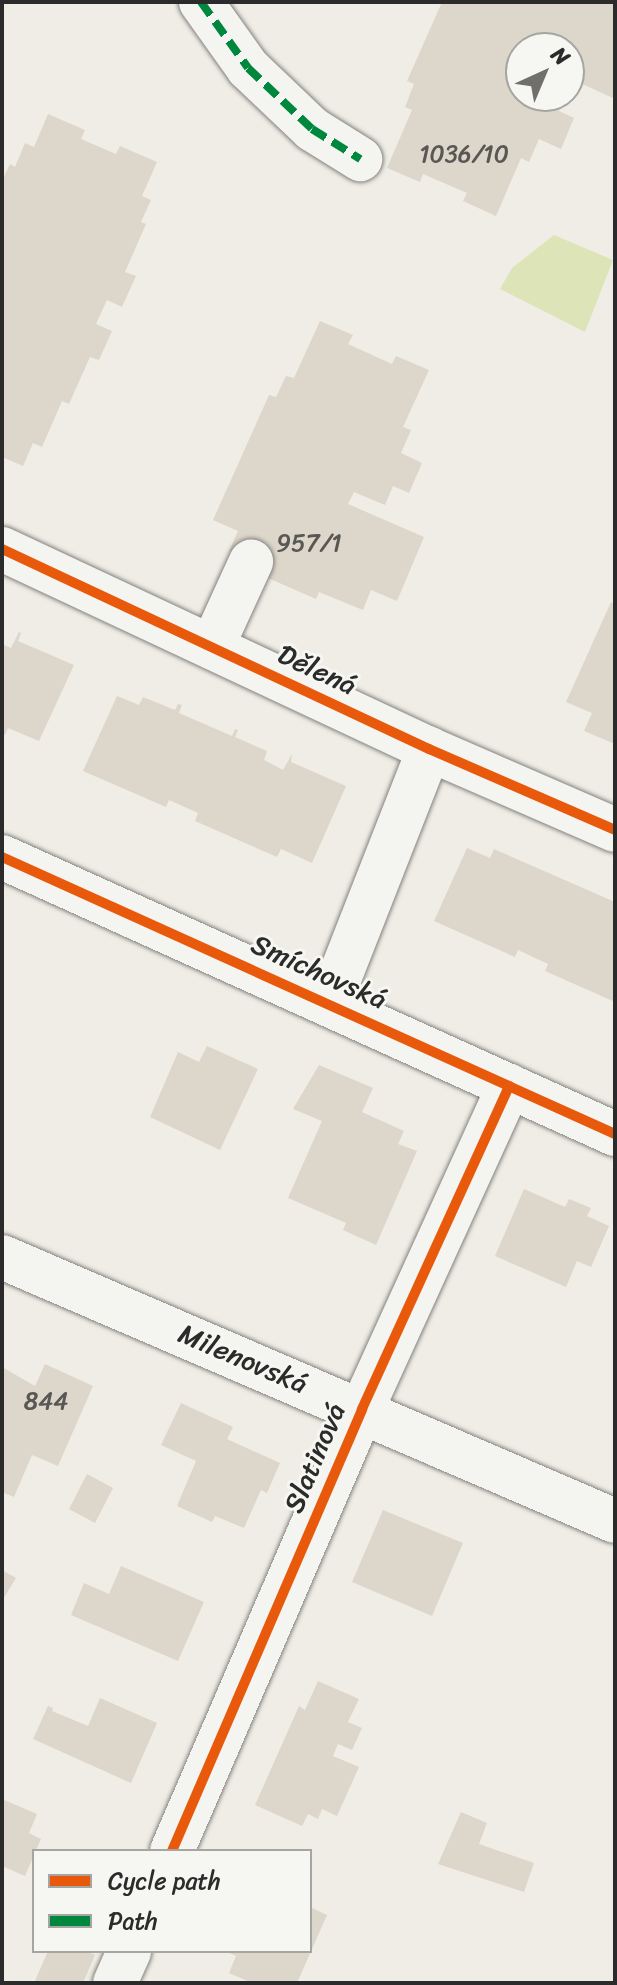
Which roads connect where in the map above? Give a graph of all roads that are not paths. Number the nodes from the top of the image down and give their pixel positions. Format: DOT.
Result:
graph roads {
  1 [pos="201,2"];
  2 [pos="360,159"];
  3 [pos="2,549"];
  4 [pos="251,562"];
  5 [pos="212,647"];
  6 [pos="429,749"];
  7 [pos="615,830"];
  8 [pos="2,857"];
  9 [pos="330,1002"];
  10 [pos="509,1086"];
  11 [pos="615,1134"];
  12 [pos="2,1257"];
  13 [pos="362,1409"];
  14 [pos="615,1521"];
  15 [pos="173,1849"];
  16 [pos="128,1953"];
  17 [pos="115,1983"];
  1 -- 2 [label="street"];
  3 -- 5 [label="street, Dělená"];
  4 -- 5 [label="street"];
  5 -- 6 [label="street, Dělená"];
  6 -- 7 [label="street, Dělená"];
  6 -- 9 [label="street"];
  8 -- 9 [label="street, Smíchovská"];
  9 -- 10 [label="street, Smíchovská"];
  10 -- 11 [label="street, Smíchovská"];
  10 -- 13 [label="street, Slatinová"];
  12 -- 13 [label="street, Milenovská"];
  13 -- 14 [label="street, Milenovská"];
  13 -- 15 [label="street, Slatinová"];
  16 -- 17 [label="street"];
}
